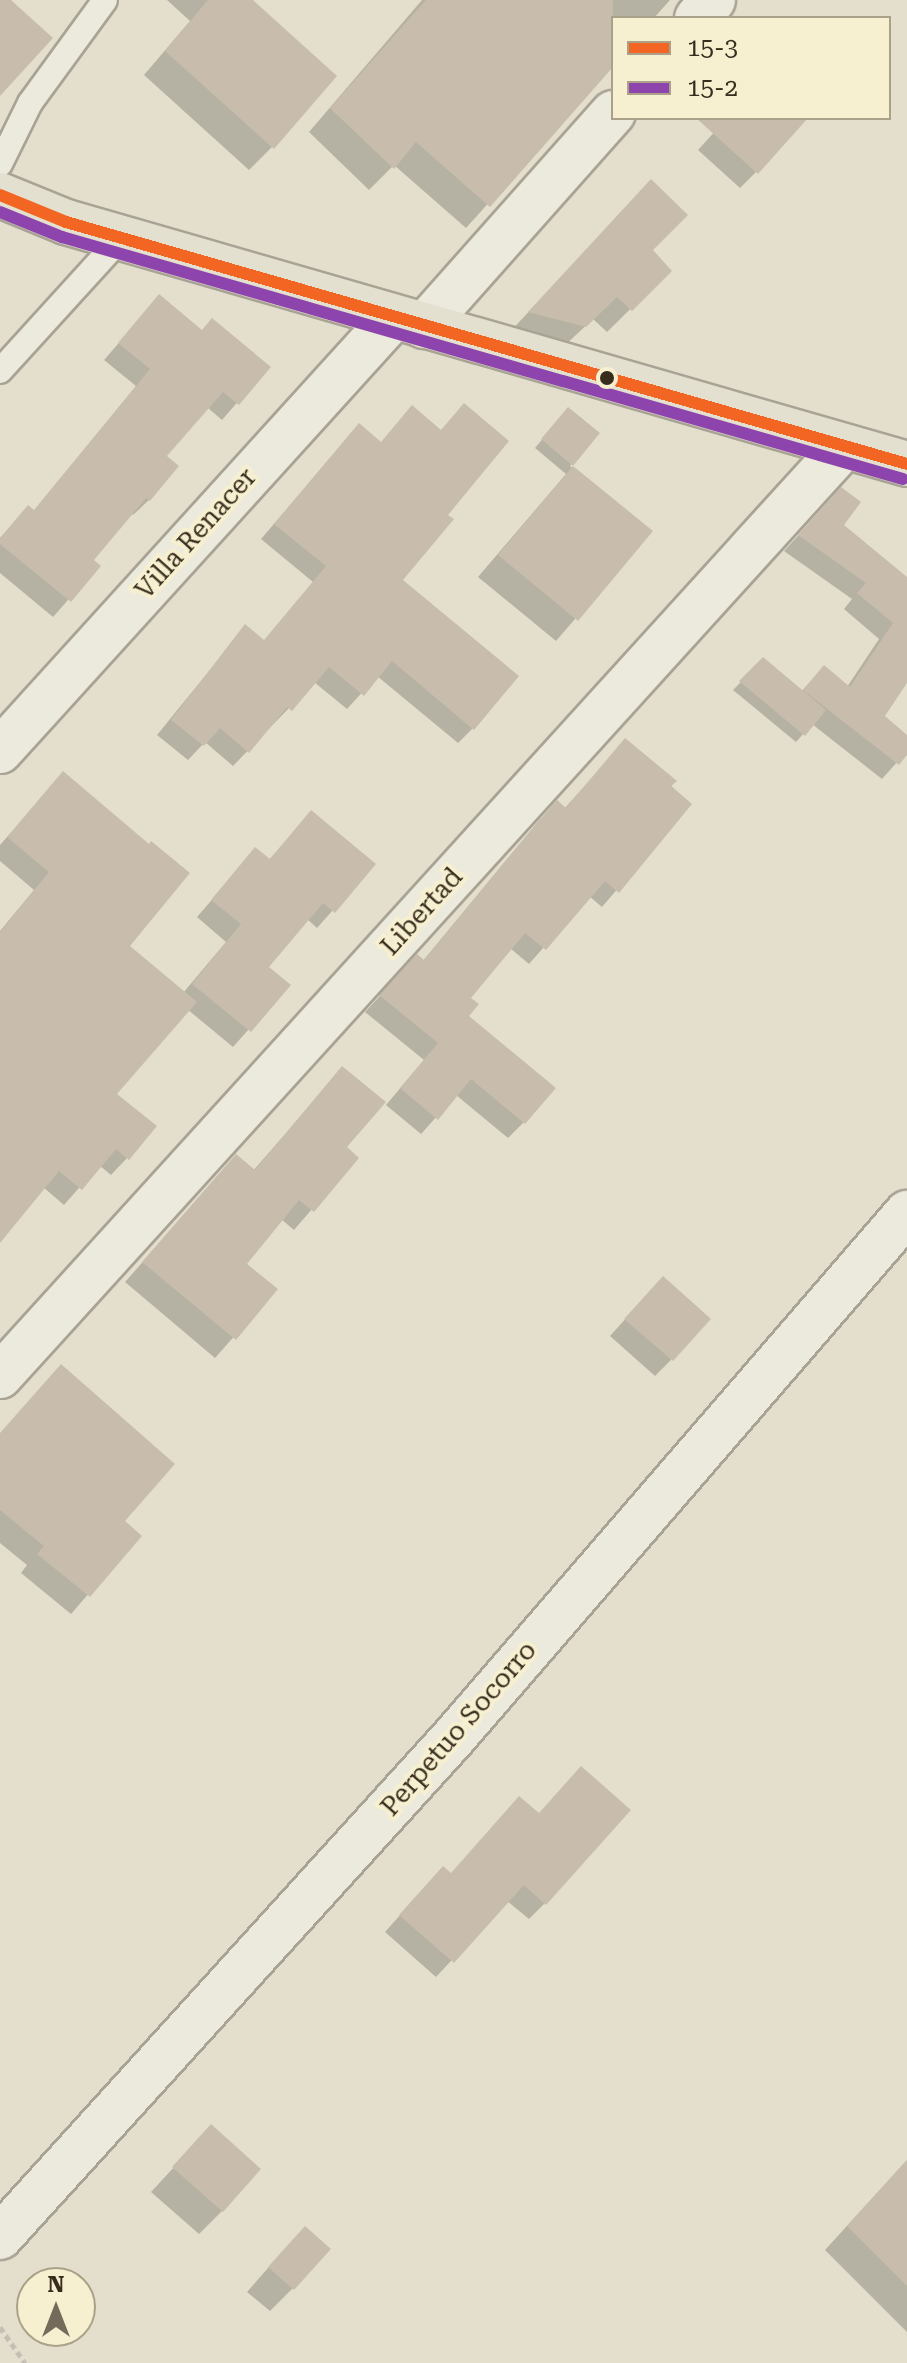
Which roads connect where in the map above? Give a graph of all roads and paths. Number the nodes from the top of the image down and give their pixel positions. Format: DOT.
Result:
graph roads {
  1 [pos="105,0"];
  2 [pos="713,0"];
  3 [pos="699,16"];
  4 [pos="611,115"];
  5 [pos="0,164"];
  6 [pos="0,195"];
  7 [pos="121,238"];
  8 [pos="408,322"];
  9 [pos="5,361"];
  10 [pos="843,448"];
  11 [pos="907,464"];
  12 [pos="0,751"];
  13 [pos="907,1213"];
  14 [pos="0,1376"];
  15 [pos="0,2237"];
  16 [pos="0,2327"];
  17 [pos="25,2363"];
  1 -- 5 [label="lane"];
  2 -- 3 [label="street"];
  4 -- 8 [label="street, Villa Renacer"];
  6 -- 7 [label="main road"];
  7 -- 8 [label="main road"];
  7 -- 9 [label="lane"];
  8 -- 10 [label="main road"];
  8 -- 12 [label="street, Villa Renacer"];
  10 -- 11 [label="main road"];
  10 -- 14 [label="street, Libertad"];
  13 -- 15 [label="street, Perpetuo Socorro"];
  16 -- 17 [label="path"];
}
